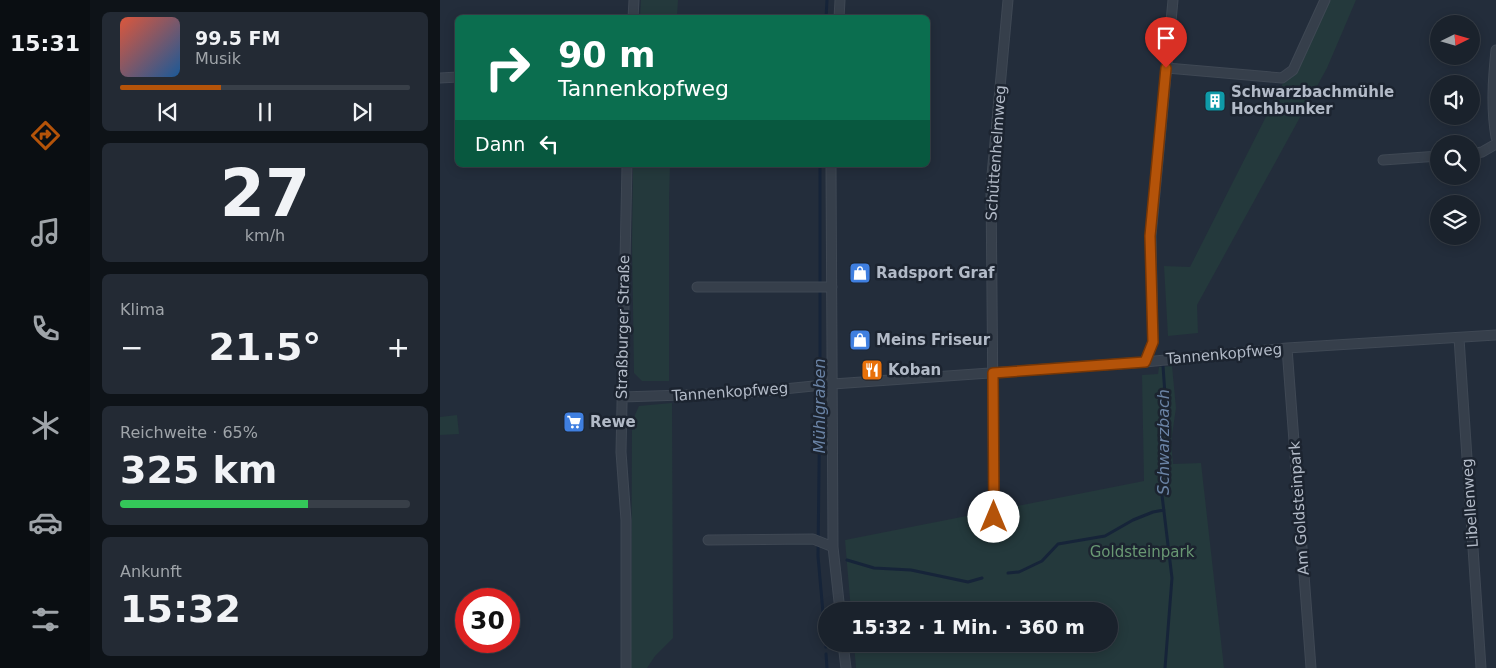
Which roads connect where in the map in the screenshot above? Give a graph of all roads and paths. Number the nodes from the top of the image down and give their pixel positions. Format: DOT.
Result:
graph roads {
  1 [pos="634,0"];
  2 [pos="840,0"];
  3 [pos="1008,0"];
  4 [pos="1173,0"];
  5 [pos="1325,0"];
  6 [pos="633,15"];
  7 [pos="839,15"];
  8 [pos="1496,50"];
  9 [pos="1166,68"];
  10 [pos="455,77"];
  11 [pos="440,78"];
  12 [pos="1496,137"];
  13 [pos="1496,144"];
  14 [pos="1480,152"];
  15 [pos="1430,157"];
  16 [pos="1383,160"];
  17 [pos="627,167"];
  18 [pos="831,167"];
  19 [pos="829,286"];
  20 [pos="697,287"];
  21 [pos="1496,335"];
  22 [pos="1459,338"];
  23 [pos="1288,348"];
  24 [pos="1145,362"];
  25 [pos="993,373"];
  26 [pos="833,384"];
  27 [pos="622,397"];
  28 [pos="994,517"];
  29 [pos="708,540"];
  30 [pos="833,547"];
  31 [pos="839,602"];
  32 [pos="844,652"];
  33 [pos="626,668"];
  34 [pos="846,668"];
  35 [pos="1312,668"];
  36 [pos="1481,668"];
  1 -- 6 [label="street"];
  2 -- 7 [label="street"];
  3 -- 25 [label="street, Schüttenhelmweg"];
  4 -- 9 [label="street"];
  5 -- 9 [label="street"];
  8 -- 12 [label="street"];
  9 -- 24 [label="street"];
  10 -- 11 [label="street"];
  13 -- 14 [label="street"];
  15 -- 16 [label="street"];
  17 -- 27 [label="street, Straßburger Straße"];
  18 -- 19 [label="street"];
  19 -- 20 [label="street"];
  19 -- 26 [label="street"];
  21 -- 22 [label="street, Tannenkopfweg"];
  22 -- 23 [label="street, Tannenkopfweg"];
  22 -- 36 [label="street, Libellenweg"];
  23 -- 24 [label="street, Tannenkopfweg"];
  23 -- 35 [label="street, Am Goldsteinpark"];
  24 -- 25 [label="street, Tannenkopfweg"];
  25 -- 26 [label="street, Tannenkopfweg"];
  25 -- 28 [label="street, Schüttenhelmweg"];
  26 -- 27 [label="street, Tannenkopfweg"];
  26 -- 30 [label="street"];
  27 -- 33 [label="street, Straßburger Straße"];
  29 -- 30 [label="street"];
  30 -- 31 [label="street"];
  32 -- 34 [label="street"];
}
